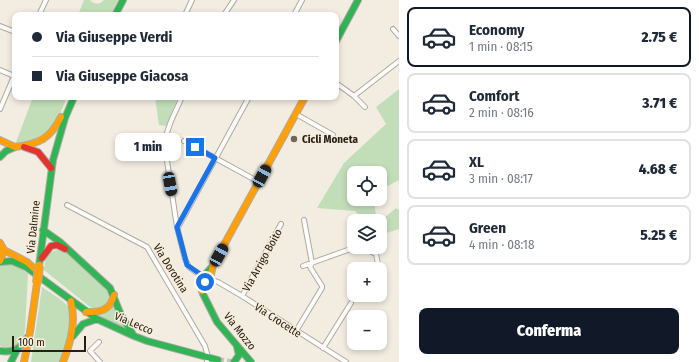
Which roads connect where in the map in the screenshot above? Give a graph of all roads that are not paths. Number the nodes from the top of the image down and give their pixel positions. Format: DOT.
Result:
graph roads {
  1 [pos="46,0"];
  2 [pos="123,0"];
  3 [pos="192,0"];
  4 [pos="234,0"];
  5 [pos="302,0"];
  6 [pos="358,0"];
  7 [pos="40,12"];
  8 [pos="117,12"];
  9 [pos="186,12"];
  10 [pos="226,12"];
  11 [pos="296,12"];
  12 [pos="0,26"];
  13 [pos="393,29"];
  14 [pos="12,31"];
  15 [pos="339,35"];
  16 [pos="399,36"];
  17 [pos="399,61"];
  18 [pos="0,70"];
  19 [pos="12,74"];
  20 [pos="12,82"];
  21 [pos="339,85"];
  22 [pos="354,96"];
  23 [pos="68,100"];
  24 [pos="73,100"];
  25 [pos="181,100"];
  26 [pos="247,100"];
  27 [pos="303,100"];
  28 [pos="365,107"];
  29 [pos="0,109"];
  30 [pos="296,114"];
  31 [pos="333,135"];
  32 [pos="0,140"];
  33 [pos="184,141"];
  34 [pos="15,147"];
  35 [pos="0,157"];
  36 [pos="215,158"];
  37 [pos="51,168"];
  38 [pos="259,182"];
  39 [pos="67,205"];
  40 [pos="304,220"];
  41 [pos="282,224"];
  42 [pos="177,227"];
  43 [pos="43,230"];
  44 [pos="2,247"];
  45 [pos="347,251"];
  46 [pos="73,254"];
  47 [pos="0,261"];
  48 [pos="312,263"];
  49 [pos="40,264"];
  50 [pos="303,266"];
  51 [pos="206,278"];
  52 [pos="51,286"];
  53 [pos="114,295"];
  54 [pos="242,296"];
  55 [pos="71,301"];
  56 [pos="351,303"];
  57 [pos="86,312"];
  58 [pos="97,319"];
  59 [pos="296,331"];
  60 [pos="30,332"];
  61 [pos="134,336"];
  62 [pos="72,338"];
  63 [pos="99,342"];
  64 [pos="237,348"];
  65 [pos="323,348"];
  66 [pos="17,350"];
  67 [pos="0,351"];
  68 [pos="0,354"];
  69 [pos="208,360"];
  70 [pos="218,360"];
  71 [pos="7,362"];
  72 [pos="11,362"];
  73 [pos="24,362"];
  74 [pos="63,362"];
  75 [pos="100,362"];
  76 [pos="234,362"];
  77 [pos="251,362"];
  78 [pos="346,362"];
  1 -- 7 [label="street"];
  2 -- 8 [label="main road"];
  3 -- 9 [label="street"];
  4 -- 10 [label="street"];
  5 -- 11 [label="street"];
  6 -- 15 [label="main road"];
  12 -- 14 [label="street"];
  13 -- 16 [label="street"];
  17 -- 22 [label="street"];
  18 -- 19 [label="street"];
  20 -- 29 [label="street"];
  21 -- 22 [label="street"];
  22 -- 28 [label="street"];
  23 -- 34 [label="main road"];
  24 -- 37 [label="main road, Via Dalmine"];
  25 -- 42 [label="street, Via Crocette"];
  26 -- 36 [label="street"];
  27 -- 30 [label="main road, Via Mozzo"];
  30 -- 31 [label="street"];
  30 -- 38 [label="main road, Via Mozzo"];
  32 -- 34 [label="main road"];
  33 -- 36 [label="street"];
  34 -- 35 [label="main road"];
  34 -- 37 [label="main road"];
  36 -- 38 [label="street"];
  36 -- 42 [label="street"];
  37 -- 43 [label="main road, Via Dalmine"];
  38 -- 51 [label="main road, Via Mozzo"];
  39 -- 69 [label="street, Via Dorotina"];
  40 -- 48 [label="street"];
  41 -- 54 [label="street, Via Arrigo Boito"];
  42 -- 51 [label="street, Via Crocette"];
  43 -- 46 [label="main road"];
  43 -- 49 [label="main road, Via Dalmine"];
  44 -- 47 [label="main road"];
  44 -- 52 [label="main road, Via Lecco"];
  45 -- 48 [label="street"];
  46 -- 49 [label="main road"];
  46 -- 53 [label="main road"];
  47 -- 52 [label="main road, Via Lecco"];
  48 -- 50 [label="street"];
  48 -- 59 [label="street"];
  49 -- 60 [label="main road, Via Dalmine, bridge"];
  51 -- 54 [label="street, Via Crocette"];
  51 -- 64 [label="main road, Via Mozzo"];
  52 -- 55 [label="main road, Via Lecco"];
  53 -- 57 [label="main road"];
  53 -- 61 [label="main road"];
  54 -- 59 [label="street, Via Crocette"];
  55 -- 57 [label="main road, Via Lecco"];
  55 -- 62 [label="main road"];
  56 -- 65 [label="street"];
  57 -- 58 [label="main road, Via Lecco"];
  58 -- 61 [label="main road, Via Lecco"];
  58 -- 62 [label="main road"];
  59 -- 65 [label="street, Via Crocette"];
  60 -- 66 [label="main road"];
  60 -- 73 [label="main road, Via Dalmine"];
  61 -- 69 [label="main road, Via Lecco"];
  62 -- 74 [label="main road"];
  63 -- 75 [label="street"];
  64 -- 76 [label="main road"];
  64 -- 77 [label="main road, Via Mozzo"];
  65 -- 78 [label="street, Via Crocette"];
  66 -- 67 [label="main road"];
  66 -- 72 [label="main road"];
  68 -- 71 [label="main road"];
  69 -- 70 [label="main road, Via Lecco"];
}
